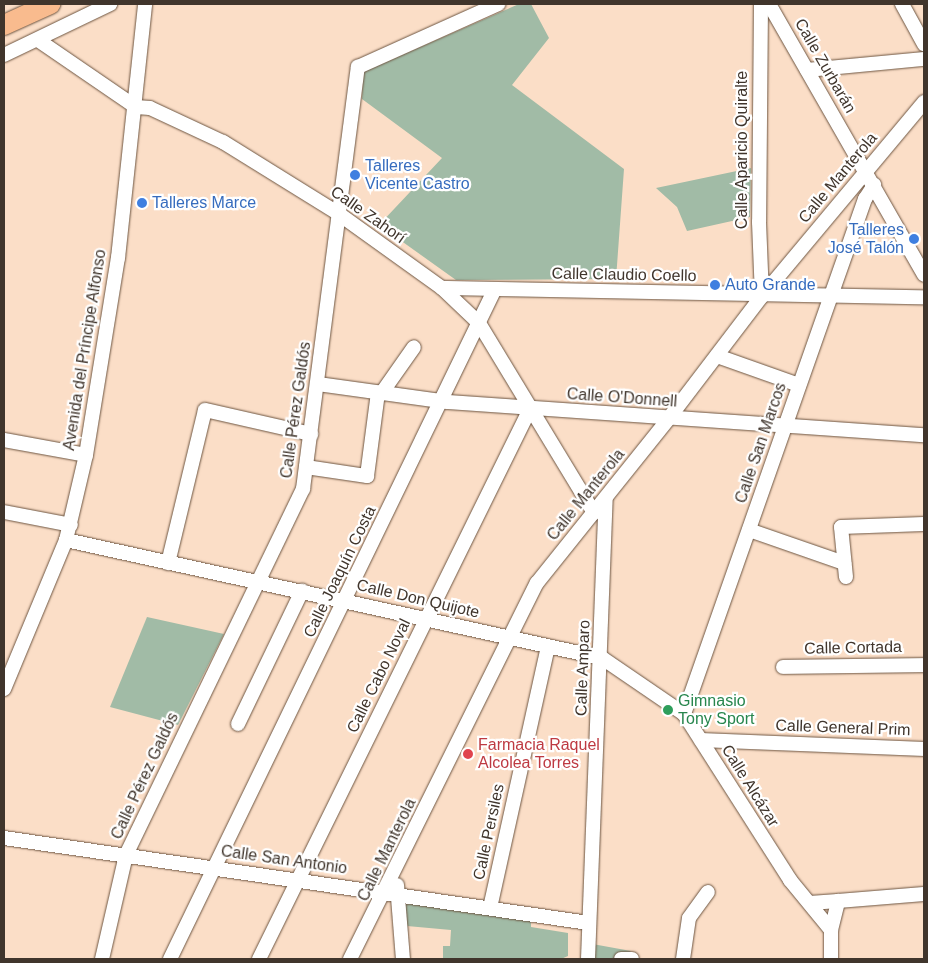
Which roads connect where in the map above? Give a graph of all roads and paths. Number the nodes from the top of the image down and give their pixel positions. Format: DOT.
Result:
graph roads {
  1 [pos="50,4"];
  2 [pos="110,4"];
  3 [pos="145,4"];
  4 [pos="498,4"];
  5 [pos="762,4"];
  6 [pos="769,4"];
  7 [pos="902,4"];
  8 [pos="9,19"];
  9 [pos="783,28"];
  10 [pos="761,33"];
  11 [pos="38,40"];
  12 [pos="924,44"];
  13 [pos="4,55"];
  14 [pos="924,58"];
  15 [pos="807,70"];
  16 [pos="924,102"];
  17 [pos="136,106"];
  18 [pos="866,173"];
  19 [pos="874,185"];
  20 [pos="339,214"];
  21 [pos="924,275"];
  22 [pos="442,288"];
  23 [pos="494,291"];
  24 [pos="831,295"];
  25 [pos="762,296"];
  26 [pos="924,297"];
  27 [pos="479,323"];
  28 [pos="414,347"];
  29 [pos="717,356"];
  30 [pos="318,384"];
  31 [pos="799,385"];
  32 [pos="380,393"];
  33 [pos="441,402"];
  34 [pos="531,409"];
  35 [pos="669,418"];
  36 [pos="787,427"];
  37 [pos="311,434"];
  38 [pos="924,435"];
  39 [pos="4,440"];
  40 [pos="86,455"];
  41 [pos="306,467"];
  42 [pos="606,498"];
  43 [pos="4,512"];
  44 [pos="594,513"];
  45 [pos="924,524"];
  46 [pos="71,525"];
  47 [pos="749,530"];
  48 [pos="66,540"];
  49 [pos="168,563"];
  50 [pos="256,582"];
  51 [pos="302,591"];
  52 [pos="346,600"];
  53 [pos="426,619"];
  54 [pos="510,637"];
  55 [pos="548,646"];
  56 [pos="602,658"];
  57 [pos="924,665"];
  58 [pos="783,667"];
  59 [pos="4,689"];
  60 [pos="684,714"];
  61 [pos="238,724"];
  62 [pos="701,740"];
  63 [pos="924,749"];
  64 [pos="4,838"];
  65 [pos="126,855"];
  66 [pos="216,868"];
  67 [pos="298,880"];
  68 [pos="708,892"];
  69 [pos="392,893"];
  70 [pos="924,894"];
  71 [pos="838,901"];
  72 [pos="810,903"];
  73 [pos="490,908"];
  74 [pos="589,923"];
  75 [pos="831,930"];
  76 [pos="102,959"];
  77 [pos="170,959"];
  78 [pos="258,959"];
  79 [pos="350,959"];
  80 [pos="403,959"];
  81 [pos="588,959"];
  82 [pos="683,959"];
  83 [pos="830,959"];
  1 -- 8 [label="highway"];
  2 -- 11 [label="street"];
  3 -- 17 [label="street, Avenida del Príncipe Alfonso"];
  4 -- 20 [label="street, Calle Pérez Galdós"];
  5 -- 10 [label="street, Calle Aparicio Quiralte"];
  6 -- 9 [label="street, Calle Zurbarán"];
  7 -- 12 [label="street"];
  9 -- 10 [label="street"];
  9 -- 15 [label="street, Calle Zurbarán"];
  10 -- 25 [label="street, Calle Aparicio Quiralte"];
  11 -- 13 [label="street"];
  11 -- 17 [label="street, Calle Zahorí"];
  14 -- 15 [label="street"];
  15 -- 18 [label="street, Calle Zurbarán"];
  16 -- 18 [label="street, Calle Manterola"];
  17 -- 20 [label="street, Calle Zahorí"];
  17 -- 40 [label="street, Avenida del Príncipe Alfonso"];
  18 -- 19 [label="street, Calle Zurbarán"];
  18 -- 25 [label="street, Calle Manterola"];
  19 -- 21 [label="street, Calle Zurbarán"];
  19 -- 24 [label="street, Calle San Marcos"];
  20 -- 22 [label="street, Calle Zahorí"];
  20 -- 30 [label="street, Calle Pérez Galdós"];
  22 -- 23 [label="street, Calle Claudio Coello"];
  22 -- 27 [label="street, Calle Zahorí"];
  23 -- 25 [label="street, Calle Claudio Coello"];
  23 -- 27 [label="street, Calle Joaquín Costa"];
  24 -- 25 [label="street, Calle Claudio Coello"];
  24 -- 26 [label="street, Calle Claudio Coello"];
  24 -- 31 [label="street, Calle San Marcos"];
  25 -- 29 [label="street, Calle Manterola"];
  27 -- 33 [label="street, Calle Joaquín Costa"];
  27 -- 34 [label="street, Calle Zahorí"];
  28 -- 32 [label="street"];
  29 -- 31 [label="street"];
  29 -- 35 [label="street, Calle Manterola"];
  30 -- 32 [label="street, Calle O'Donnell"];
  30 -- 37 [label="street, Calle Pérez Galdós"];
  31 -- 36 [label="street, Calle San Marcos"];
  32 -- 33 [label="street, Calle O'Donnell"];
  32 -- 41 [label="street"];
  33 -- 34 [label="street, Calle O'Donnell"];
  33 -- 52 [label="street, Calle Joaquín Costa"];
  34 -- 35 [label="street, Calle O'Donnell"];
  34 -- 44 [label="street, Calle Zahorí"];
  34 -- 53 [label="street, Calle Cabo Noval"];
  35 -- 36 [label="street, Calle O'Donnell"];
  35 -- 42 [label="street, Calle Manterola"];
  36 -- 38 [label="street, Calle O'Donnell"];
  36 -- 47 [label="street, Calle San Marcos"];
  37 -- 41 [label="street, Calle Pérez Galdós"];
  37 -- 49 [label="street"];
  39 -- 40 [label="street"];
  40 -- 46 [label="street, Avenida del Príncipe Alfonso"];
  41 -- 50 [label="street, Calle Pérez Galdós"];
  42 -- 44 [label="street, Calle Manterola"];
  42 -- 56 [label="street, Calle Amparo"];
  43 -- 46 [label="street"];
  44 -- 54 [label="street, Calle Manterola"];
  45 -- 47 [label="street"];
  46 -- 48 [label="street, Avenida del Príncipe Alfonso"];
  47 -- 60 [label="street, Calle San Marcos"];
  48 -- 49 [label="street, Calle Don Quijote"];
  48 -- 59 [label="street, Avenida del Príncipe Alfonso"];
  49 -- 50 [label="street, Calle Don Quijote"];
  50 -- 51 [label="street, Calle Don Quijote"];
  50 -- 65 [label="street, Calle Pérez Galdós"];
  51 -- 52 [label="street, Calle Don Quijote"];
  51 -- 61 [label="street"];
  52 -- 53 [label="street, Calle Don Quijote"];
  52 -- 66 [label="street, Calle Joaquín Costa"];
  53 -- 54 [label="street, Calle Don Quijote"];
  53 -- 67 [label="street, Calle Cabo Noval"];
  54 -- 55 [label="street, Calle Don Quijote"];
  54 -- 69 [label="street, Calle Manterola"];
  55 -- 56 [label="street, Calle Don Quijote"];
  55 -- 73 [label="street, Calle Persiles"];
  56 -- 60 [label="street, Calle Alcázar"];
  56 -- 74 [label="street, Calle Amparo"];
  57 -- 58 [label="street, Calle Cortada"];
  60 -- 62 [label="street, Calle Alcázar"];
  62 -- 63 [label="street, Calle General Prim"];
  62 -- 72 [label="street, Calle Alcázar"];
  64 -- 65 [label="street, Calle San Antonio"];
  65 -- 66 [label="street, Calle San Antonio"];
  65 -- 76 [label="street, Calle Pérez Galdós"];
  66 -- 67 [label="street, Calle San Antonio"];
  66 -- 77 [label="street, Calle Joaquín Costa"];
  67 -- 69 [label="street, Calle San Antonio"];
  67 -- 78 [label="street, Calle Cabo Noval"];
  68 -- 82 [label="street"];
  69 -- 73 [label="street, Calle San Antonio"];
  69 -- 79 [label="street, Calle Manterola"];
  69 -- 80 [label="street"];
  70 -- 71 [label="street"];
  71 -- 72 [label="street"];
  71 -- 75 [label="street"];
  72 -- 75 [label="street, Calle Alcázar"];
  73 -- 74 [label="street, Calle San Antonio"];
  74 -- 81 [label="street, Calle Amparo"];
  75 -- 83 [label="street"];
}
